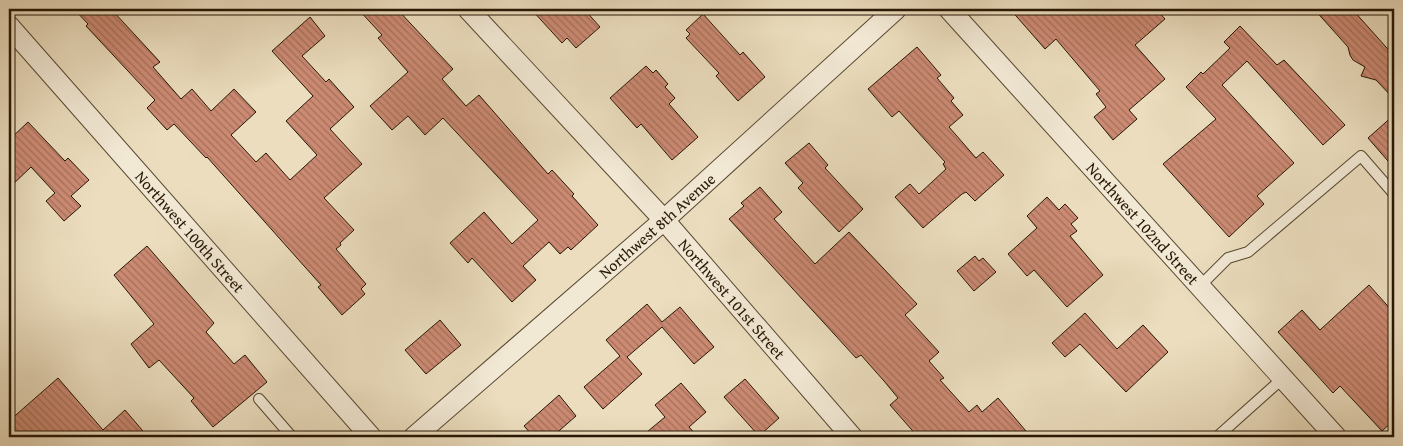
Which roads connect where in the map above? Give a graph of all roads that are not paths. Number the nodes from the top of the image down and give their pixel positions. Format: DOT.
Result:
graph roads {
  1 [pos="468,9"];
  2 [pos="896,9"];
  3 [pos="950,9"];
  4 [pos="9,26"];
  5 [pos="1394,194"];
  6 [pos="664,220"];
  7 [pos="1200,286"];
  8 [pos="1283,378"];
  9 [pos="260,399"];
  10 [pos="292,437"];
  11 [pos="372,437"];
  12 [pos="414,437"];
  13 [pos="852,437"];
  14 [pos="1217,437"];
  15 [pos="1336,437"];
  1 -- 6 [label="street, Northwest 101st Street"];
  2 -- 6 [label="street, Northwest 8th Avenue"];
  3 -- 7 [label="street, Northwest 102nd Street"];
  4 -- 11 [label="street, Northwest 100th Street"];
  5 -- 7 [label="lane"];
  6 -- 12 [label="street, Northwest 8th Avenue"];
  6 -- 13 [label="street, Northwest 101st Street"];
  7 -- 8 [label="street, Northwest 102nd Street"];
  8 -- 14 [label="lane"];
  8 -- 15 [label="street, Northwest 102nd Street"];
  9 -- 10 [label="lane"];
}
